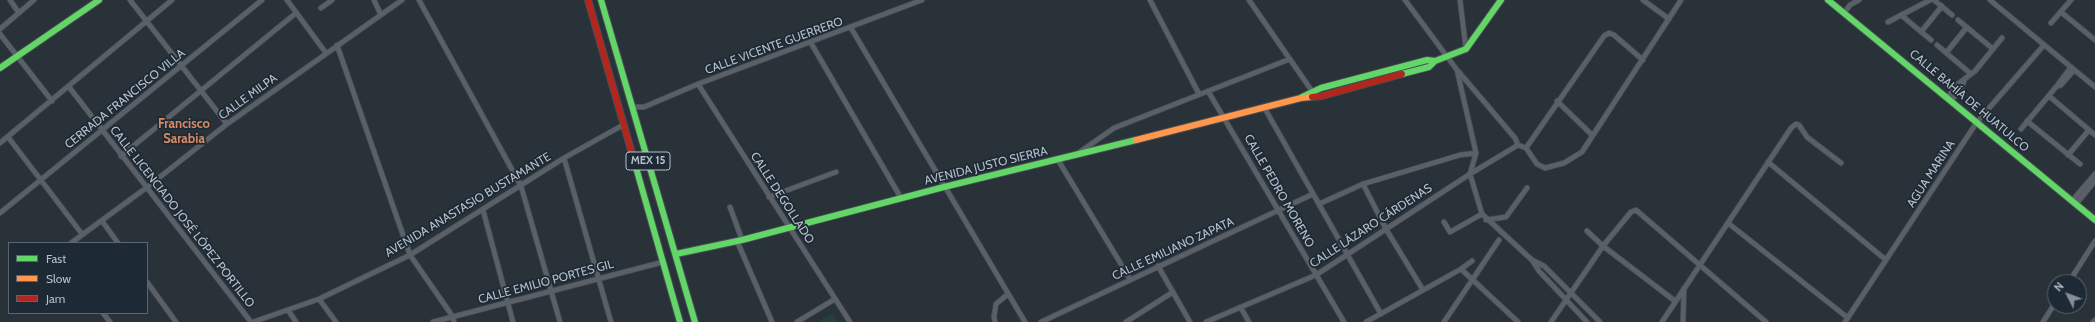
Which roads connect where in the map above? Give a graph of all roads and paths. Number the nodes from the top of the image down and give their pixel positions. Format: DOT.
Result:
graph roads {
  1 [pos="10,0"];
  2 [pos="34,0"];
  3 [pos="99,0"];
  4 [pos="130,0"];
  5 [pos="172,0"];
  6 [pos="262,0"];
  7 [pos="286,0"];
  8 [pos="332,0"];
  9 [pos="374,0"];
  10 [pos="402,0"];
  11 [pos="419,0"];
  12 [pos="588,0"];
  13 [pos="601,0"];
  14 [pos="922,0"];
  15 [pos="1150,0"];
  16 [pos="1249,0"];
  17 [pos="1406,0"];
  18 [pos="1460,0"];
  19 [pos="1501,0"];
  20 [pos="1643,0"];
  21 [pos="1681,0"];
  22 [pos="1828,0"];
  23 [pos="1859,0"];
  24 [pos="1930,0"];
  25 [pos="1934,0"];
  26 [pos="1990,0"];
  27 [pos="2071,0"];
  28 [pos="1836,2"];
  29 [pos="1942,6"];
  30 [pos="321,8"];
  31 [pos="1844,12"];
  32 [pos="2061,12"];
  33 [pos="19,13"];
  34 [pos="296,13"];
  35 [pos="381,15"];
  36 [pos="1901,15"];
  37 [pos="1952,15"];
  38 [pos="1669,19"];
  39 [pos="1958,20"];
  40 [pos="147,22"];
  41 [pos="1888,22"];
  42 [pos="2051,23"];
  43 [pos="1967,27"];
  44 [pos="851,28"];
  45 [pos="0,29"];
  46 [pos="1921,32"];
  47 [pos="0,34"];
  48 [pos="2002,38"];
  49 [pos="1931,40"];
  50 [pos="2095,40"];
  51 [pos="811,43"];
  52 [pos="337,45"];
  53 [pos="2044,45"];
  54 [pos="1937,46"];
  55 [pos="1466,49"];
  56 [pos="1993,49"];
  57 [pos="326,53"];
  58 [pos="1946,53"];
  59 [pos="18,56"];
  60 [pos="1448,56"];
  61 [pos="1290,59"];
  62 [pos="1643,60"];
  63 [pos="1435,61"];
  64 [pos="182,66"];
  65 [pos="0,68"];
  66 [pos="2072,68"];
  67 [pos="1457,70"];
  68 [pos="1971,74"];
  69 [pos="1353,79"];
  70 [pos="698,84"];
  71 [pos="69,87"];
  72 [pos="1355,87"];
  73 [pos="2095,87"];
  74 [pos="201,90"];
  75 [pos="1313,90"];
  76 [pos="1208,91"];
  77 [pos="1199,94"];
  78 [pos="2049,96"];
  79 [pos="1316,97"];
  80 [pos="1301,98"];
  81 [pos="1949,99"];
  82 [pos="52,101"];
  83 [pos="1557,101"];
  84 [pos="1264,107"];
  85 [pos="633,108"];
  86 [pos="1224,117"];
  87 [pos="2028,120"];
  88 [pos="1977,122"];
  89 [pos="227,124"];
  90 [pos="623,125"];
  91 [pos="2021,129"];
  92 [pos="2089,130"];
  93 [pos="102,131"];
  94 [pos="1592,135"];
  95 [pos="2095,135"];
  96 [pos="8,137"];
  97 [pos="0,143"];
  98 [pos="1518,145"];
  99 [pos="1526,148"];
  100 [pos="1476,153"];
  101 [pos="1076,155"];
  102 [pos="2068,155"];
  103 [pos="121,156"];
  104 [pos="564,158"];
  105 [pos="1058,160"];
  106 [pos="1768,162"];
  107 [pos="1841,163"];
  108 [pos="2080,164"];
  109 [pos="836,172"];
  110 [pos="1470,174"];
  111 [pos="2094,178"];
  112 [pos="42,179"];
  113 [pos="1363,184"];
  114 [pos="521,186"];
  115 [pos="944,186"];
  116 [pos="146,188"];
  117 [pos="1527,188"];
  118 [pos="1313,194"];
  119 [pos="769,197"];
  120 [pos="901,198"];
  121 [pos="2074,203"];
  122 [pos="1319,204"];
  123 [pos="730,207"];
  124 [pos="483,210"];
  125 [pos="1278,212"];
  126 [pos="0,213"];
  127 [pos="1482,214"];
  128 [pos="1486,220"];
  129 [pos="2095,220"];
  130 [pos="102,221"];
  131 [pos="1444,222"];
  132 [pos="1728,222"];
  133 [pos="789,227"];
  134 [pos="1386,229"];
  135 [pos="1587,231"];
  136 [pos="82,234"];
  137 [pos="740,240"];
  138 [pos="1499,240"];
  139 [pos="2095,241"];
  140 [pos="72,242"];
  141 [pos="117,242"];
  142 [pos="1603,246"];
  143 [pos="676,254"];
  144 [pos="410,255"];
  145 [pos="1348,255"];
  146 [pos="1532,260"];
  147 [pos="1886,260"];
  148 [pos="1472,261"];
  149 [pos="663,262"];
  150 [pos="1700,265"];
  151 [pos="1158,266"];
  152 [pos="1461,269"];
  153 [pos="2074,274"];
  154 [pos="1316,275"];
  155 [pos="598,278"];
  156 [pos="1130,279"];
  157 [pos="1471,279"];
  158 [pos="148,283"];
  159 [pos="1684,288"];
  160 [pos="1424,290"];
  161 [pos="550,291"];
  162 [pos="1173,292"];
  163 [pos="1571,292"];
  164 [pos="1008,294"];
  165 [pos="319,299"];
  166 [pos="835,299"];
  167 [pos="1566,300"];
  168 [pos="1675,301"];
  169 [pos="508,303"];
  170 [pos="1241,308"];
  171 [pos="288,310"];
  172 [pos="104,314"];
  173 [pos="1381,314"];
  174 [pos="453,320"];
  175 [pos="1847,320"];
  176 [pos="110,322"];
  177 [pos="176,322"];
  178 [pos="252,322"];
  179 [pos="296,322"];
  180 [pos="336,322"];
  181 [pos="433,322"];
  182 [pos="513,322"];
  183 [pos="560,322"];
  184 [pos="611,322"];
  185 [pos="680,322"];
  186 [pos="695,322"];
  187 [pos="772,322"];
  188 [pos="797,322"];
  189 [pos="850,322"];
  190 [pos="995,322"];
  191 [pos="1025,322"];
  192 [pos="1041,322"];
  193 [pos="1126,322"];
  194 [pos="1190,322"];
  195 [pos="1206,322"];
  196 [pos="1249,322"];
  197 [pos="1344,322"];
  198 [pos="1366,322"];
  199 [pos="1444,322"];
  200 [pos="1518,322"];
  201 [pos="1551,322"];
  202 [pos="1587,322"];
  203 [pos="1600,322"];
  204 [pos="1662,322"];
  205 [pos="1683,322"];
  206 [pos="1766,322"];
  1 -- 33 [label="street"];
  2 -- 33 [label="street"];
  3 -- 59 [label="main road"];
  4 -- 40 [label="street"];
  5 -- 40 [label="street"];
  6 -- 64 [label="street, CERRADA FRANCISCO VILLA"];
  7 -- 34 [label="street"];
  8 -- 30 [label="street"];
  9 -- 35 [label="street"];
  10 -- 35 [label="street, CALLE MILPA"];
  11 -- 114 [label="street"];
  12 -- 90 [label="main road, MEX 15"];
  13 -- 85 [label="main road, MEX 15"];
  14 -- 44 [label="street, CALLE VICENTE GUERRERO"];
  15 -- 77 [label="street"];
  16 -- 61 [label="street"];
  17 -- 60 [label="street"];
  18 -- 55 [label="street"];
  19 -- 55 [label="main road"];
  20 -- 38 [label="street"];
  21 -- 38 [label="street"];
  22 -- 28 [label="main road, CALLE BAHÍA DE HUATULCO"];
  23 -- 31 [label="street"];
  24 -- 36 [label="street"];
  25 -- 29 [label="street"];
  26 -- 53 [label="street"];
  27 -- 32 [label="street"];
  28 -- 31 [label="main road, CALLE BAHÍA DE HUATULCO"];
  29 -- 37 [label="street"];
  29 -- 46 [label="street"];
  31 -- 81 [label="main road, CALLE BAHÍA DE HUATULCO"];
  32 -- 42 [label="street"];
  32 -- 50 [label="street"];
  33 -- 45 [label="street"];
  34 -- 57 [label="street"];
  34 -- 74 [label="street"];
  35 -- 52 [label="street, CALLE MILPA"];
  36 -- 41 [label="street"];
  36 -- 46 [label="street"];
  38 -- 62 [label="street"];
  39 -- 43 [label="street"];
  40 -- 64 [label="street"];
  40 -- 71 [label="street"];
  43 -- 56 [label="street"];
  43 -- 58 [label="street"];
  44 -- 51 [label="street, CALLE VICENTE GUERRERO"];
  44 -- 115 [label="street"];
  46 -- 49 [label="street"];
  47 -- 59 [label="street"];
  48 -- 56 [label="street"];
  51 -- 70 [label="street, CALLE VICENTE GUERRERO"];
  51 -- 120 [label="street"];
  52 -- 57 [label="street, CALLE MILPA"];
  52 -- 144 [label="street"];
  53 -- 66 [label="street"];
  53 -- 88 [label="street, AGUA MARINA"];
  54 -- 58 [label="street"];
  55 -- 60 [label="main road, AVENIDA JUSTO SIERRA"];
  56 -- 68 [label="street"];
  57 -- 89 [label="street, CALLE MILPA"];
  58 -- 68 [label="street"];
  59 -- 65 [label="main road"];
  59 -- 82 [label="street"];
  60 -- 63 [label="main road, AVENIDA JUSTO SIERRA"];
  60 -- 67 [label="street"];
  61 -- 75 [label="street"];
  61 -- 76 [label="street"];
  62 -- 83 [label="street"];
  62 -- 94 [label="street"];
  63 -- 69 [label="main road, AVENIDA JUSTO SIERRA"];
  63 -- 72 [label="main road, AVENIDA JUSTO SIERRA"];
  64 -- 74 [label="street"];
  64 -- 93 [label="street, CERRADA FRANCISCO VILLA"];
  66 -- 73 [label="street"];
  66 -- 78 [label="street"];
  67 -- 98 [label="street"];
  67 -- 100 [label="street"];
  68 -- 81 [label="street"];
  69 -- 72 [label="main road"];
  69 -- 75 [label="main road, AVENIDA JUSTO SIERRA"];
  70 -- 85 [label="street, CALLE VICENTE GUERRERO"];
  70 -- 119 [label="street, CALLE DEGOLLADO"];
  71 -- 82 [label="street"];
  71 -- 93 [label="street, CALLE LICENCIADO JOSÉ LÓPEZ PORTILLO"];
  72 -- 79 [label="main road, AVENIDA JUSTO SIERRA"];
  74 -- 89 [label="street"];
  74 -- 103 [label="street"];
  75 -- 79 [label="street"];
  75 -- 80 [label="main road, AVENIDA JUSTO SIERRA"];
  76 -- 77 [label="street"];
  76 -- 86 [label="street, CALLE PEDRO MORENO"];
  77 -- 101 [label="street"];
  78 -- 87 [label="street"];
  78 -- 92 [label="street"];
  79 -- 80 [label="main road, AVENIDA JUSTO SIERRA"];
  80 -- 84 [label="main road, AVENIDA JUSTO SIERRA"];
  81 -- 88 [label="main road, CALLE BAHÍA DE HUATULCO"];
  82 -- 96 [label="street"];
  83 -- 94 [label="street"];
  83 -- 99 [label="street"];
  84 -- 86 [label="main road, AVENIDA JUSTO SIERRA"];
  84 -- 118 [label="street"];
  85 -- 143 [label="main road, MEX 15"];
  86 -- 101 [label="main road, AVENIDA JUSTO SIERRA"];
  86 -- 125 [label="street, CALLE PEDRO MORENO"];
  87 -- 91 [label="street"];
  87 -- 102 [label="street"];
  88 -- 121 [label="main road, CALLE BAHÍA DE HUATULCO"];
  88 -- 147 [label="street, AGUA MARINA"];
  89 -- 116 [label="street, CALLE MILPA"];
  90 -- 104 [label="street, AVENIDA ANASTASIO BUSTAMANTE"];
  90 -- 149 [label="main road, MEX 15"];
  92 -- 95 [label="street"];
  92 -- 102 [label="street"];
  93 -- 103 [label="street, CALLE LICENCIADO JOSÉ LÓPEZ PORTILLO"];
  93 -- 112 [label="street, CERRADA FRANCISCO VILLA"];
  94 -- 99 [label="street"];
  96 -- 97 [label="street"];
  96 -- 112 [label="street"];
  98 -- 99 [label="street"];
  98 -- 110 [label="street, CALLE LÁZARO CÁRDENAS"];
  100 -- 110 [label="street"];
  100 -- 113 [label="street"];
  101 -- 105 [label="main road, AVENIDA JUSTO SIERRA"];
  102 -- 108 [label="street"];
  103 -- 116 [label="street, CALLE LICENCIADO JOSÉ LÓPEZ PORTILLO"];
  104 -- 114 [label="street, AVENIDA ANASTASIO BUSTAMANTE"];
  104 -- 155 [label="street"];
  105 -- 115 [label="main road, AVENIDA JUSTO SIERRA"];
  105 -- 156 [label="street"];
  106 -- 107 [label="street"];
  106 -- 132 [label="street"];
  106 -- 147 [label="street"];
  109 -- 119 [label="street"];
  110 -- 127 [label="street"];
  110 -- 134 [label="street, CALLE LÁZARO CÁRDENAS"];
  111 -- 121 [label="street"];
  112 -- 126 [label="street, CERRADA FRANCISCO VILLA"];
  112 -- 136 [label="street"];
  113 -- 122 [label="street"];
  113 -- 134 [label="street"];
  114 -- 124 [label="street, AVENIDA ANASTASIO BUSTAMANTE"];
  114 -- 161 [label="street"];
  115 -- 120 [label="main road, AVENIDA JUSTO SIERRA"];
  115 -- 164 [label="street"];
  116 -- 130 [label="street, CALLE MILPA"];
  116 -- 178 [label="street, CALLE LICENCIADO JOSÉ LÓPEZ PORTILLO"];
  117 -- 128 [label="street"];
  118 -- 122 [label="street"];
  118 -- 125 [label="street, CALLE EMILIANO ZAPATA"];
  119 -- 133 [label="street, CALLE DEGOLLADO"];
  120 -- 133 [label="main road, AVENIDA JUSTO SIERRA"];
  121 -- 129 [label="main road, CALLE BAHÍA DE HUATULCO"];
  122 -- 145 [label="street"];
  123 -- 137 [label="street"];
  124 -- 144 [label="street, AVENIDA ANASTASIO BUSTAMANTE"];
  124 -- 169 [label="street"];
  125 -- 151 [label="street, CALLE EMILIANO ZAPATA"];
  125 -- 154 [label="street, CALLE PEDRO MORENO"];
  127 -- 128 [label="street"];
  127 -- 131 [label="street"];
  128 -- 146 [label="street"];
  130 -- 136 [label="street, CALLE MILPA"];
  130 -- 141 [label="street"];
  132 -- 150 [label="street"];
  132 -- 175 [label="street"];
  133 -- 137 [label="main road, AVENIDA JUSTO SIERRA"];
  133 -- 166 [label="street, CALLE DEGOLLADO"];
  134 -- 145 [label="street, CALLE LÁZARO CÁRDENAS"];
  134 -- 160 [label="street"];
  135 -- 142 [label="street"];
  136 -- 140 [label="street, CALLE MILPA"];
  137 -- 143 [label="main road, AVENIDA JUSTO SIERRA"];
  137 -- 187 [label="street"];
  138 -- 157 [label="street"];
  139 -- 153 [label="street"];
  142 -- 150 [label="street"];
  142 -- 163 [label="street"];
  142 -- 168 [label="street"];
  143 -- 186 [label="main road, MEX 15"];
  144 -- 165 [label="street, AVENIDA ANASTASIO BUSTAMANTE"];
  144 -- 174 [label="street"];
  145 -- 154 [label="street, CALLE LÁZARO CÁRDENAS"];
  145 -- 173 [label="street"];
  146 -- 163 [label="street"];
  146 -- 167 [label="street"];
  147 -- 175 [label="street, AGUA MARINA"];
  148 -- 152 [label="street"];
  149 -- 155 [label="street, CALLE EMILIO PORTES GIL"];
  149 -- 185 [label="main road, MEX 15"];
  150 -- 159 [label="street"];
  150 -- 206 [label="street"];
  151 -- 156 [label="street, CALLE EMILIANO ZAPATA"];
  151 -- 162 [label="street"];
  152 -- 157 [label="street"];
  152 -- 160 [label="street"];
  154 -- 170 [label="street, CALLE LÁZARO CÁRDENAS"];
  154 -- 197 [label="street, CALLE PEDRO MORENO"];
  155 -- 161 [label="street, CALLE EMILIO PORTES GIL"];
  155 -- 184 [label="street"];
  156 -- 192 [label="street, CALLE EMILIANO ZAPATA"];
  157 -- 199 [label="street"];
  157 -- 200 [label="street"];
  158 -- 177 [label="street"];
  159 -- 168 [label="street"];
  159 -- 205 [label="street"];
  160 -- 173 [label="street"];
  161 -- 169 [label="street, CALLE EMILIO PORTES GIL"];
  161 -- 183 [label="street"];
  162 -- 193 [label="street"];
  162 -- 194 [label="street"];
  163 -- 167 [label="street"];
  163 -- 203 [label="street"];
  164 -- 190 [label="street"];
  164 -- 191 [label="street"];
  165 -- 171 [label="street, AVENIDA ANASTASIO BUSTAMANTE"];
  165 -- 180 [label="street"];
  166 -- 188 [label="street"];
  166 -- 189 [label="street, CALLE DEGOLLADO"];
  167 -- 201 [label="street"];
  167 -- 202 [label="street"];
  168 -- 204 [label="street"];
  169 -- 174 [label="street, CALLE EMILIO PORTES GIL"];
  169 -- 182 [label="street"];
  170 -- 195 [label="street, CALLE LÁZARO CÁRDENAS"];
  170 -- 196 [label="street"];
  171 -- 178 [label="street, AVENIDA ANASTASIO BUSTAMANTE"];
  171 -- 179 [label="street"];
  172 -- 176 [label="street"];
  173 -- 198 [label="street"];
  174 -- 181 [label="street, CALLE EMILIO PORTES GIL"];
}
